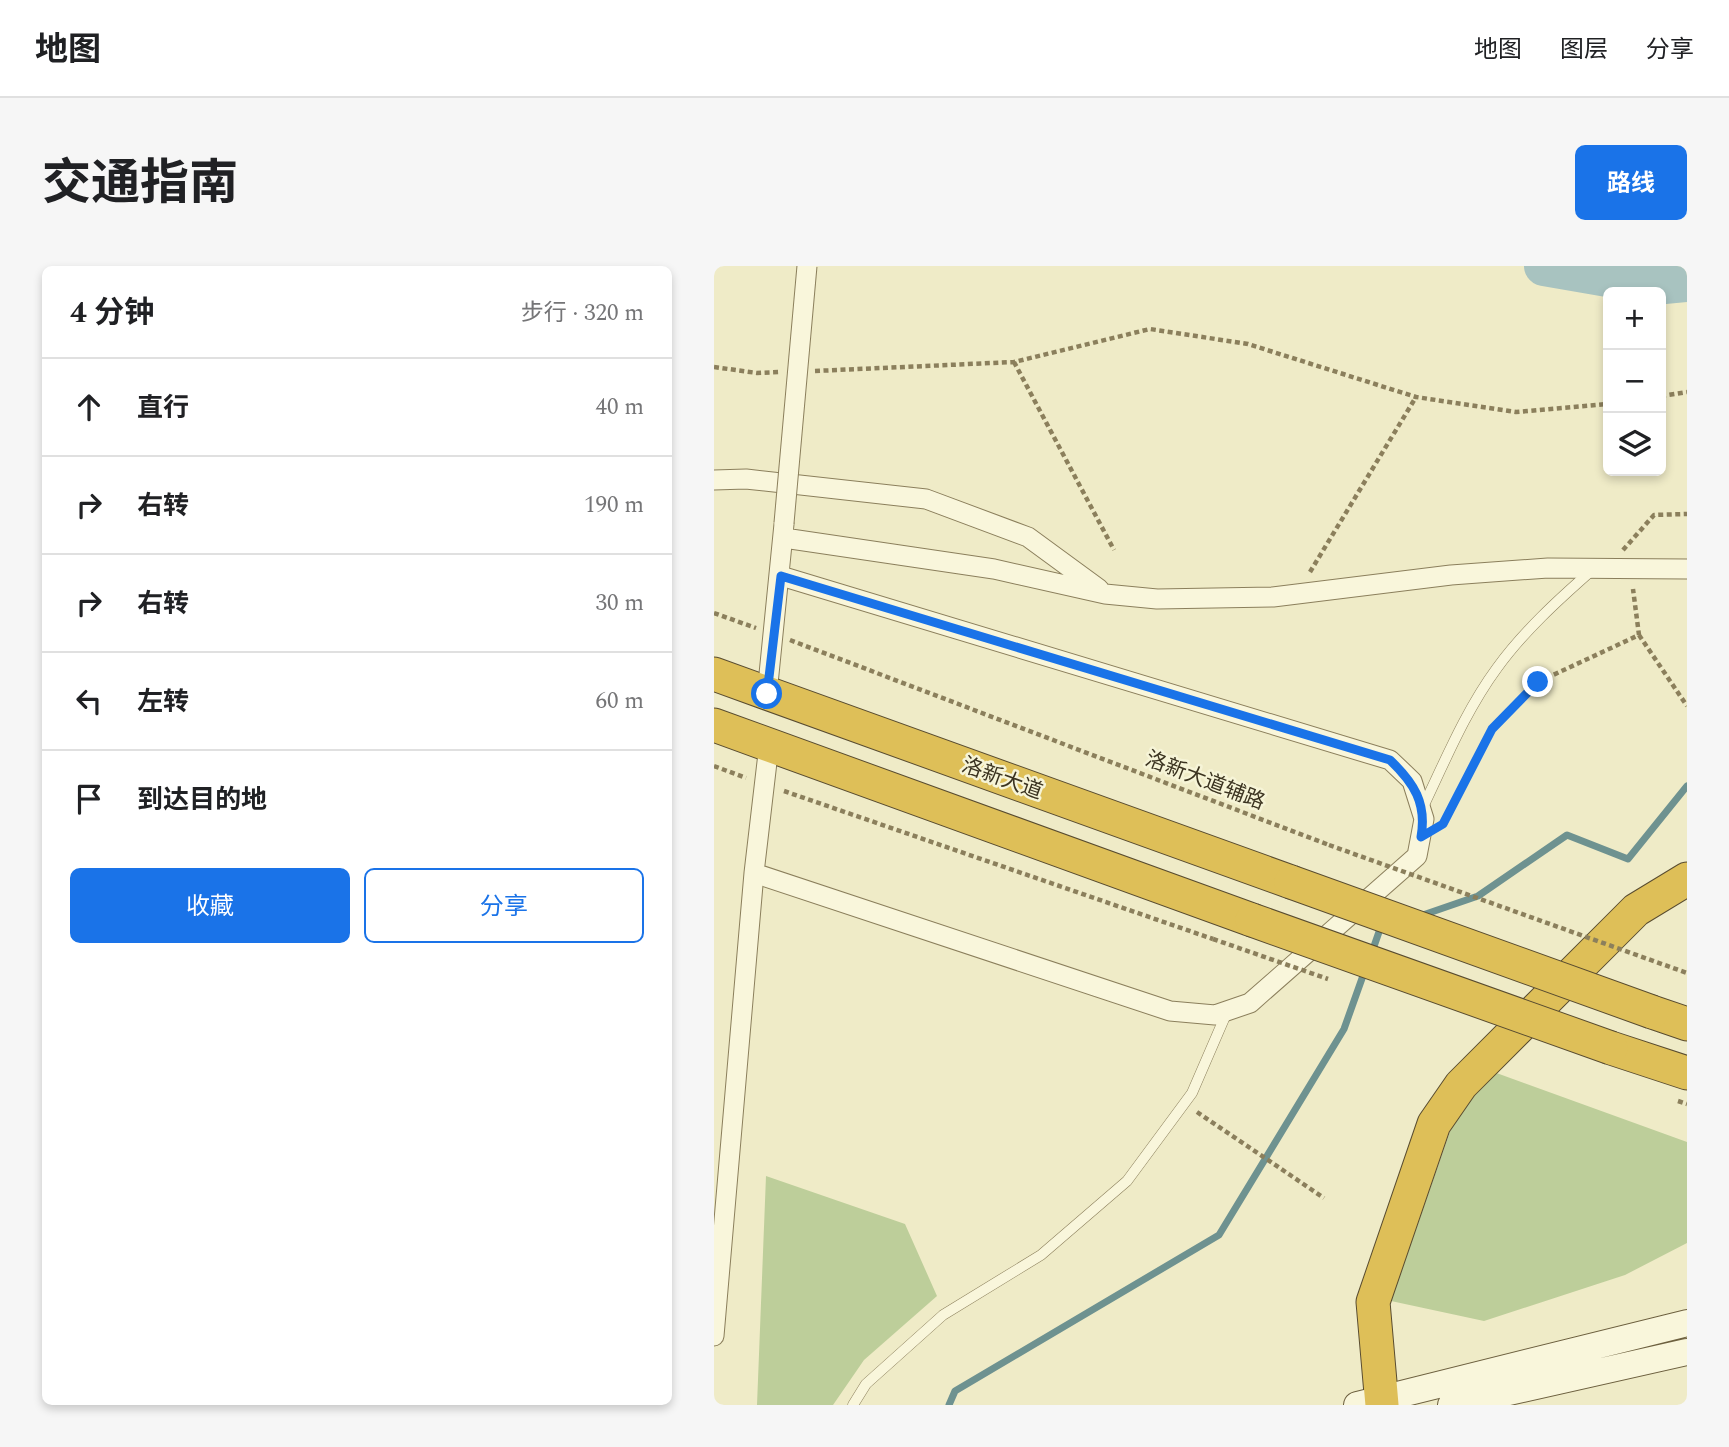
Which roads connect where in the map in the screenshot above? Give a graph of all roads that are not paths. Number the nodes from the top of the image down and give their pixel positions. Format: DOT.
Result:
graph roads {
  1 [pos="807,266"];
  2 [pos="714,480"];
  3 [pos="784,531"];
  4 [pos="1600,568"];
  5 [pos="1687,569"];
  6 [pos="781,576"];
  7 [pos="1105,594"];
  8 [pos="714,674"];
  9 [pos="767,694"];
  10 [pos="714,724"];
  11 [pos="769,745"];
  12 [pos="1421,811"];
  13 [pos="754,873"];
  14 [pos="1687,879"];
  15 [pos="1227,1011"];
  16 [pos="1687,1024"];
  17 [pos="1687,1073"];
  18 [pos="1687,1324"];
  19 [pos="714,1336"];
  20 [pos="1687,1352"];
  21 [pos="1373,1403"];
  22 [pos="853,1405"];
  23 [pos="1451,1405"];
  1 -- 3 [label="street, bridge"];
  2 -- 7 [label="street"];
  3 -- 6 [label="street"];
  3 -- 7 [label="street"];
  4 -- 5 [label="street"];
  4 -- 7 [label="street"];
  4 -- 12 [label="lane"];
  6 -- 9 [label="street"];
  6 -- 12 [label="street"];
  8 -- 9 [label="highway, 洛新大道"];
  9 -- 16 [label="highway, 洛新大道, bridge"];
  10 -- 11 [label="highway"];
  11 -- 13 [label="street"];
  11 -- 17 [label="highway, bridge"];
  12 -- 15 [label="street"];
  13 -- 15 [label="street"];
  13 -- 19 [label="street"];
  14 -- 21 [label="highway"];
  15 -- 22 [label="lane"];
  18 -- 21 [label="main road"];
  20 -- 23 [label="main road"];
}
